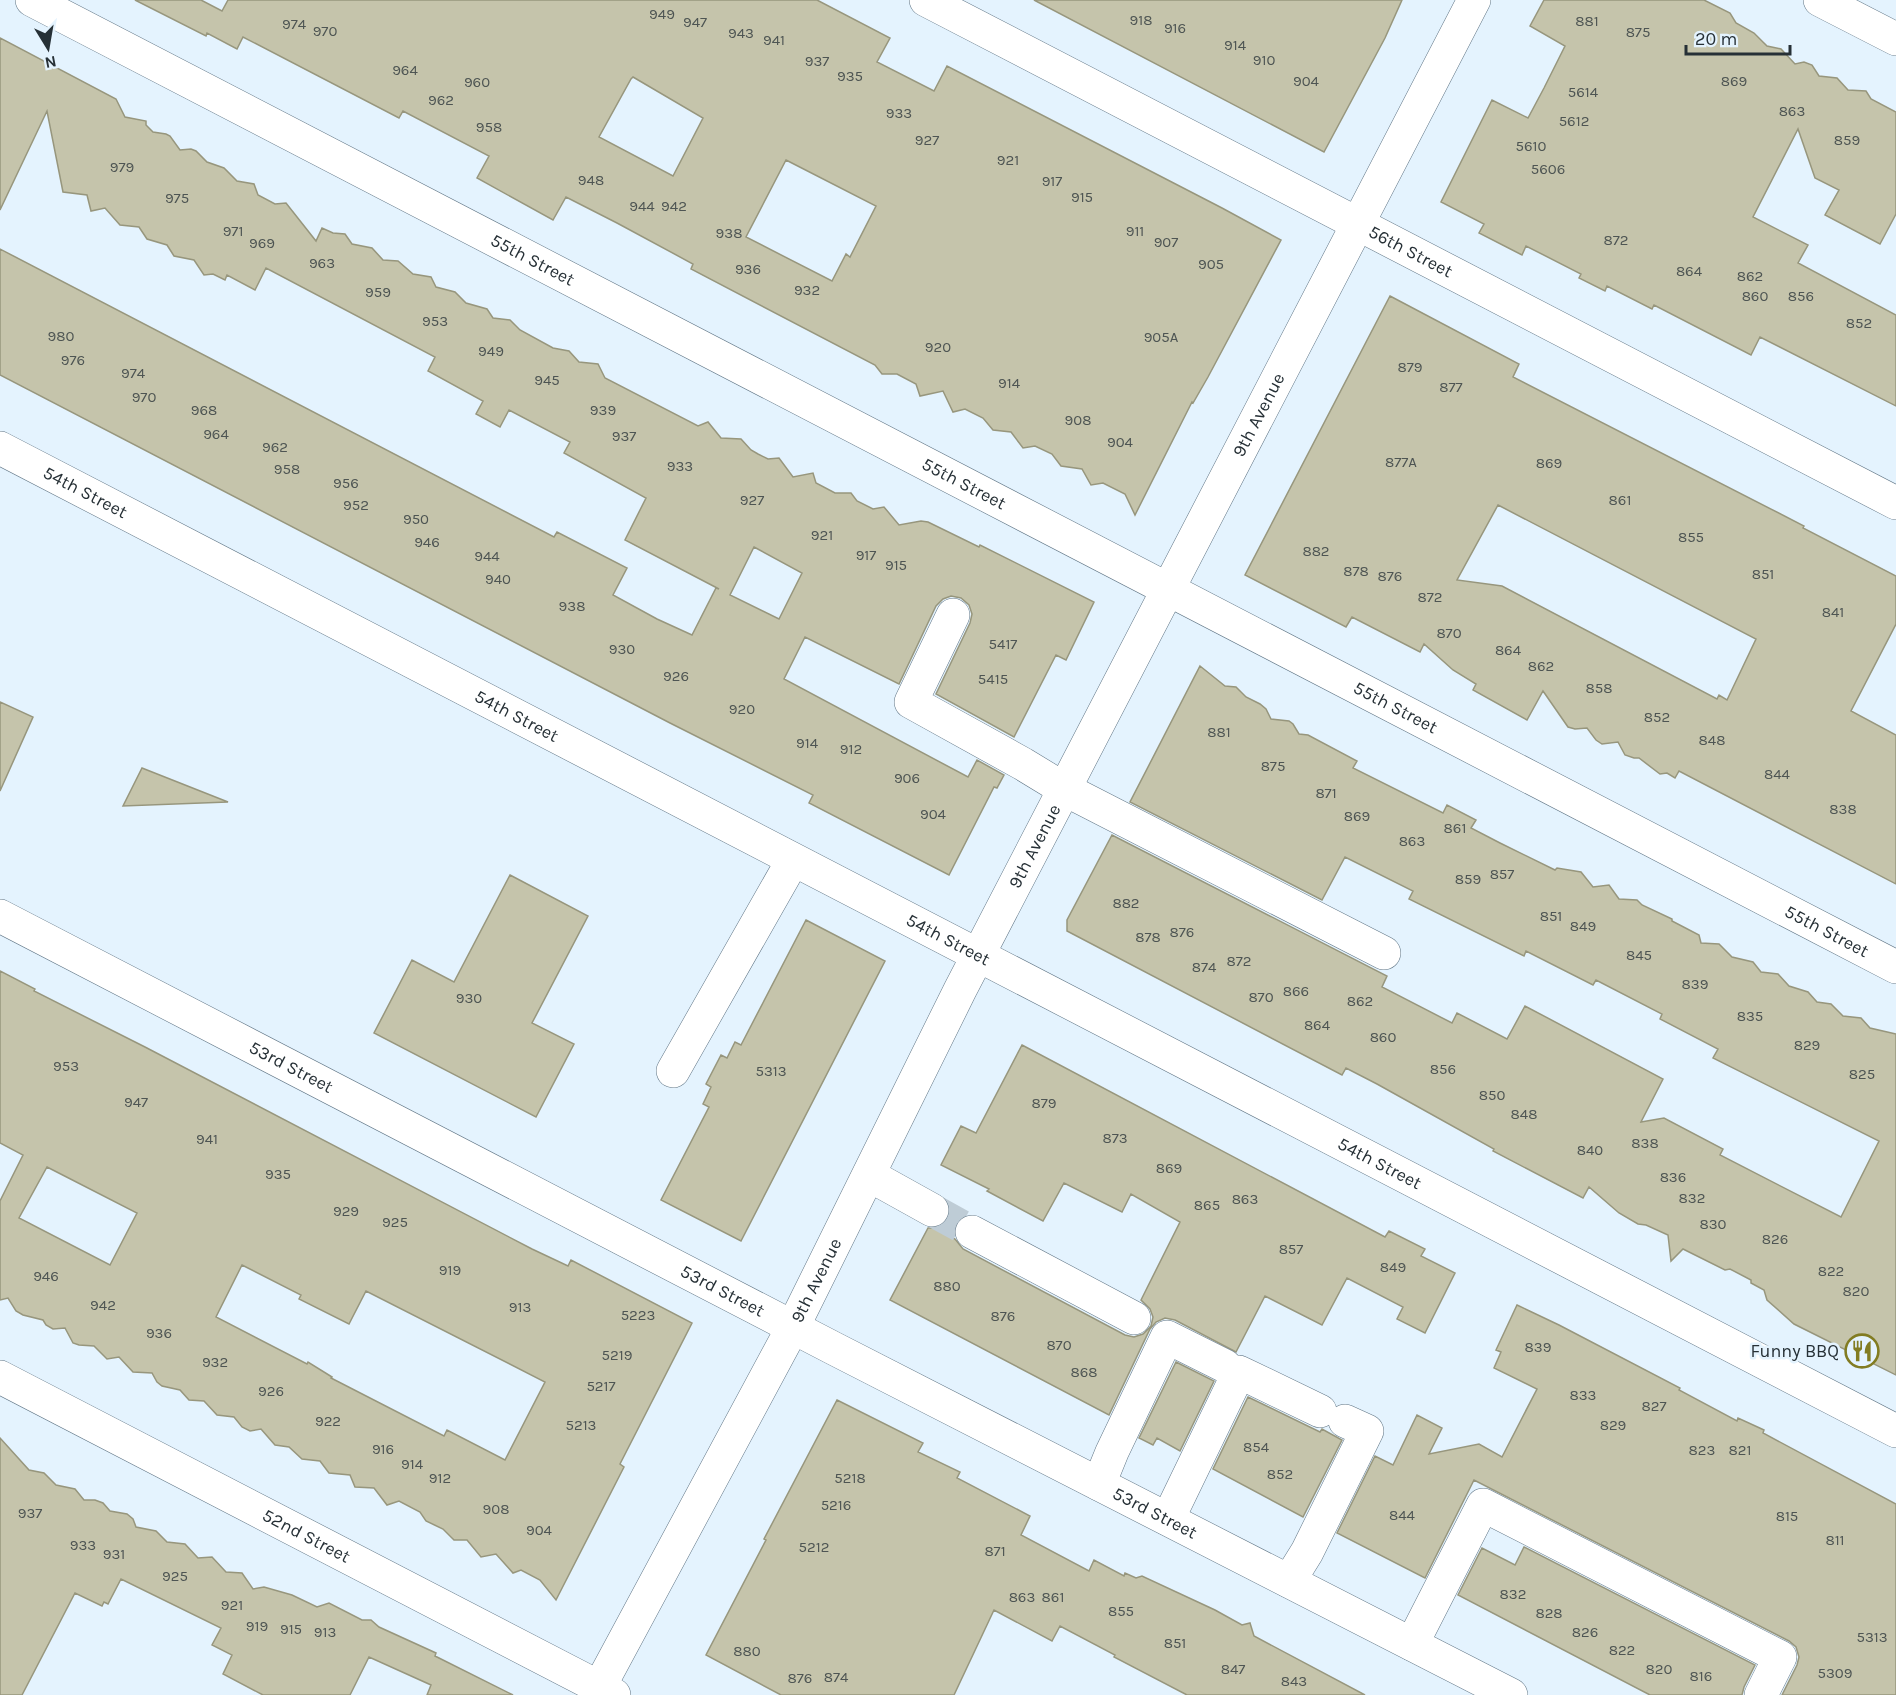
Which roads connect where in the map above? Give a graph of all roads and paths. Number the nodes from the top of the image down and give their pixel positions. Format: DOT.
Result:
graph roads {
  1 [pos="32,0"];
  2 [pos="926,0"];
  3 [pos="1474,0"];
  4 [pos="1820,0"];
  5 [pos="1896,39"];
  6 [pos="1358,224"];
  7 [pos="0,448"];
  8 [pos="1896,503"];
  9 [pos="1168,589"];
  10 [pos="953,615"];
  11 [pos="1064,789"];
  12 [pos="793,860"];
  13 [pos="0,916"];
  14 [pos="1384,953"];
  15 [pos="979,956"];
  16 [pos="1896,967"];
  17 [pos="673,1071"];
  18 [pos="869,1175"];
  19 [pos="932,1210"];
  20 [pos="972,1232"];
  21 [pos="1134,1318"];
  22 [pos="793,1327"];
  23 [pos="1225,1366"];
  24 [pos="0,1377"];
  25 [pos="1896,1431"];
  26 [pos="1099,1484"];
  27 [pos="1168,1519"];
  28 [pos="1290,1581"];
  29 [pos="1412,1644"];
  30 [pos="603,1692"];
  31 [pos="1511,1695"];
  32 [pos="1761,1695"];
  1 -- 9 [label="street, 55th Street"];
  2 -- 6 [label="street, 56th Street"];
  3 -- 6 [label="street, 9th Avenue"];
  4 -- 5 [label="street"];
  6 -- 8 [label="street, 56th Street"];
  6 -- 9 [label="street, 9th Avenue"];
  7 -- 12 [label="street, 54th Street"];
  9 -- 11 [label="street, 9th Avenue"];
  9 -- 16 [label="street, 55th Street"];
  10 -- 11 [label="street"];
  11 -- 14 [label="street"];
  11 -- 15 [label="street, 9th Avenue"];
  12 -- 15 [label="street, 54th Street"];
  12 -- 17 [label="street"];
  13 -- 22 [label="street, 53rd Street"];
  15 -- 18 [label="street, 9th Avenue"];
  15 -- 25 [label="street, 54th Street"];
  18 -- 19 [label="street"];
  18 -- 22 [label="street, 9th Avenue"];
  20 -- 21 [label="street"];
  22 -- 26 [label="street, 53rd Street"];
  22 -- 30 [label="street, 9th Avenue"];
  23 -- 26 [label="street"];
  24 -- 30 [label="street, 52nd Street"];
  26 -- 27 [label="street, 53rd Street"];
  27 -- 28 [label="street, 53rd Street"];
  27 -- 28 [label="street"];
  28 -- 29 [label="street, 53rd Street"];
  29 -- 31 [label="street, 53rd Street"];
  29 -- 32 [label="street"];
}
